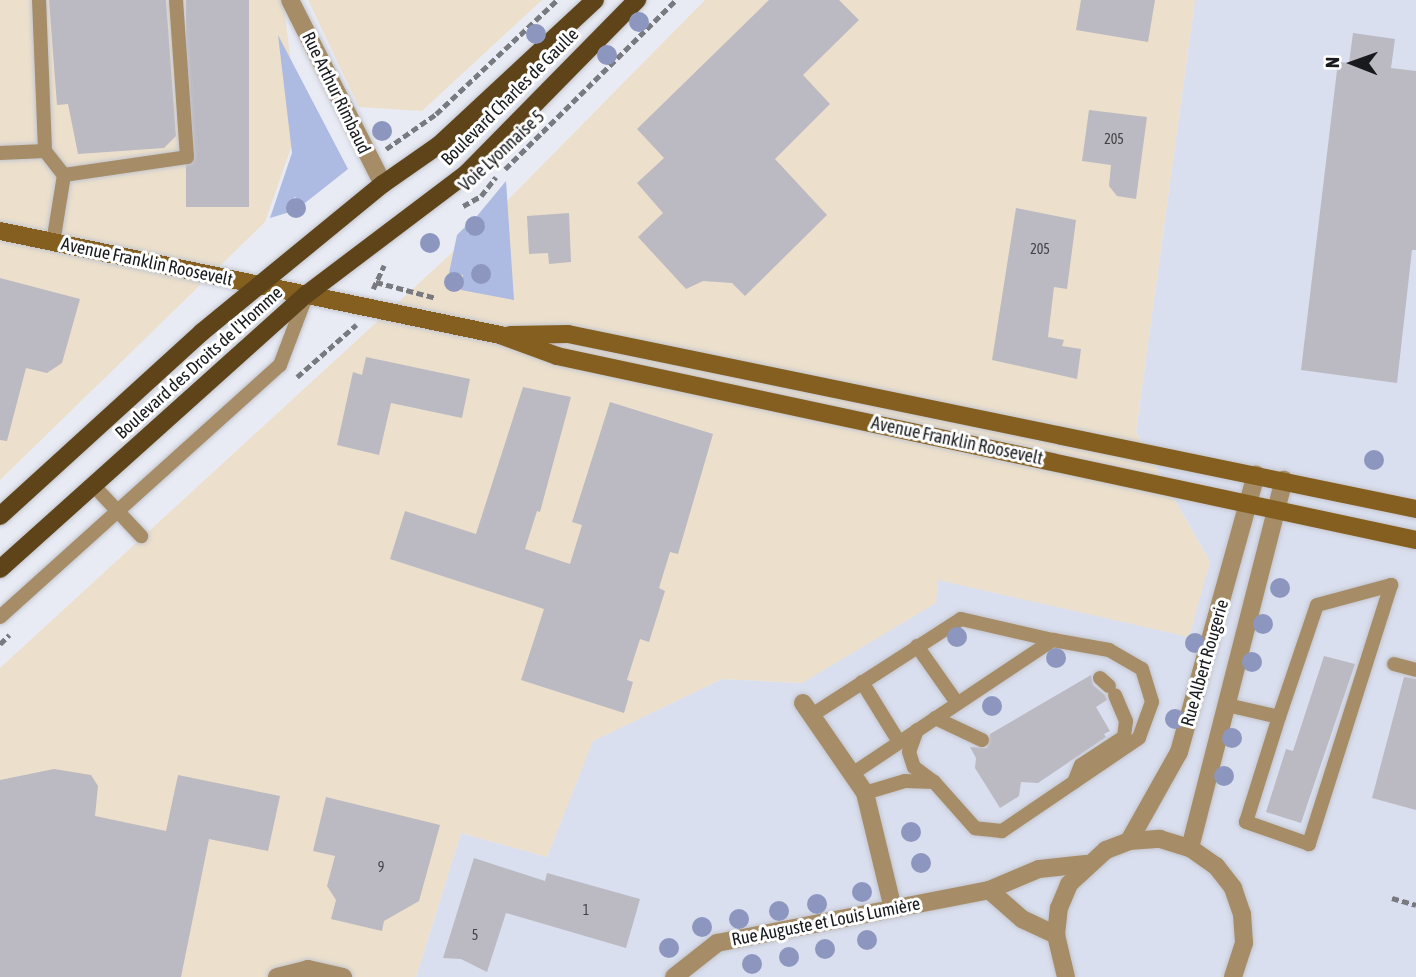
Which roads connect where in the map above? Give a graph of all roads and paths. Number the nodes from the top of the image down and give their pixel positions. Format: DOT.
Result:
graph roads {
  1 [pos="39,0"];
  2 [pos="176,0"];
  3 [pos="290,0"];
  4 [pos="557,0"];
  5 [pos="595,0"];
  6 [pos="637,0"];
  7 [pos="676,0"];
  8 [pos="0,139"];
  9 [pos="45,151"];
  10 [pos="0,153"];
  11 [pos="369,160"];
  12 [pos="64,175"];
  13 [pos="383,184"];
  14 [pos="458,209"];
  15 [pos="0,231"];
  16 [pos="53,243"];
  17 [pos="394,255"];
  18 [pos="262,285"];
  19 [pos="307,294"];
  20 [pos="365,307"];
  21 [pos="357,324"];
  22 [pos="500,335"];
  23 [pos="1256,475"];
  24 [pos="1284,480"];
  25 [pos="94,486"];
  26 [pos="1248,505"];
  27 [pos="1416,509"];
  28 [pos="1277,510"];
  29 [pos="119,512"];
  30 [pos="0,516"];
  31 [pos="141,536"];
  32 [pos="1416,540"];
  33 [pos="0,569"];
  34 [pos="0,617"];
  35 [pos="1053,640"];
  36 [pos="917,646"];
  37 [pos="1394,664"];
  38 [pos="1416,670"];
  39 [pos="862,682"];
  40 [pos="1108,686"];
  41 [pos="957,704"];
  42 [pos="1227,705"];
  43 [pos="807,709"];
  44 [pos="1279,717"];
  45 [pos="935,718"];
  46 [pos="917,730"];
  47 [pos="982,740"];
  48 [pos="899,742"];
  49 [pos="852,774"];
  50 [pos="934,782"];
  51 [pos="1074,782"];
  52 [pos="865,793"];
  53 [pos="1129,841"];
  54 [pos="1190,848"];
  55 [pos="1086,864"];
  56 [pos="989,890"];
  57 [pos="1392,898"];
  58 [pos="1416,905"];
  59 [pos="893,909"];
  60 [pos="1056,935"];
  61 [pos="279,975"];
  62 [pos="1241,975"];
  63 [pos="343,977"];
  64 [pos="674,977"];
  65 [pos="1065,977"];
  1 -- 9 [label="lane"];
  2 -- 12 [label="lane"];
  3 -- 11 [label="street, Rue Arthur Rimbaud"];
  4 -- 11 [label="path"];
  5 -- 13 [label="main road, Boulevard Charles de Gaulle"];
  6 -- 19 [label="main road, Boulevard Charles de Gaulle"];
  7 -- 14 [label="path, Voie Lyonnaise 5"];
  8 -- 10 [label="lane"];
  9 -- 10 [label="lane"];
  9 -- 12 [label="lane"];
  11 -- 13 [label="street, Rue Arthur Rimbaud"];
  12 -- 16 [label="lane"];
  13 -- 18 [label="main road, Boulevard Charles de Gaulle"];
  15 -- 16 [label="street, Avenue Franklin Roosevelt"];
  16 -- 18 [label="street, Avenue Franklin Roosevelt"];
  17 -- 20 [label="path"];
  18 -- 19 [label="street, Avenue Franklin Roosevelt"];
  18 -- 30 [label="main road, Boulevard des Droits de l'Homme"];
  19 -- 20 [label="street, Avenue Franklin Roosevelt"];
  19 -- 25 [label="main road, Boulevard des Droits de l'Homme"];
  19 -- 29 [label="lane, Boulevard des Droits de l'Homme"];
  20 -- 21 [label="path"];
  20 -- 22 [label="street, Avenue Franklin Roosevelt"];
  22 -- 23 [label="street, Avenue Franklin Roosevelt"];
  22 -- 26 [label="street, Avenue Franklin Roosevelt"];
  23 -- 24 [label="street, Avenue Franklin Roosevelt"];
  23 -- 26 [label="street, Rue Albert Rougerie"];
  24 -- 27 [label="street, Avenue Franklin Roosevelt"];
  24 -- 28 [label="street, Rue Albert Rougerie"];
  25 -- 29 [label="lane"];
  25 -- 33 [label="main road, Boulevard des Droits de l'Homme"];
  26 -- 28 [label="street, Avenue Franklin Roosevelt"];
  26 -- 53 [label="street, Rue Albert Rougerie"];
  28 -- 32 [label="street, Avenue Franklin Roosevelt"];
  28 -- 42 [label="street, Rue Albert Rougerie"];
  29 -- 31 [label="lane"];
  29 -- 34 [label="lane, Boulevard des Droits de l'Homme"];
  35 -- 36 [label="lane"];
  35 -- 41 [label="lane"];
  35 -- 51 [label="lane"];
  36 -- 39 [label="lane"];
  36 -- 41 [label="lane"];
  37 -- 38 [label="lane"];
  39 -- 43 [label="lane"];
  39 -- 48 [label="lane"];
  40 -- 51 [label="lane"];
  41 -- 45 [label="lane"];
  42 -- 44 [label="lane"];
  42 -- 54 [label="street, Rue Albert Rougerie"];
  43 -- 49 [label="street"];
  44 -- 44 [label="lane"];
  45 -- 46 [label="lane"];
  45 -- 47 [label="lane"];
  46 -- 48 [label="lane"];
  46 -- 50 [label="lane"];
  48 -- 49 [label="lane"];
  49 -- 52 [label="street"];
  50 -- 51 [label="lane"];
  50 -- 52 [label="lane"];
  52 -- 59 [label="street"];
  53 -- 54 [label="street"];
  53 -- 55 [label="street"];
  54 -- 62 [label="street"];
  55 -- 56 [label="street, Rue Auguste et Louis Lumière"];
  55 -- 60 [label="street"];
  56 -- 59 [label="street, Rue Auguste et Louis Lumière"];
  56 -- 60 [label="street"];
  57 -- 58 [label="path"];
  59 -- 64 [label="street, Rue Auguste et Louis Lumière"];
  60 -- 65 [label="street"];
  61 -- 63 [label="street"];
}
